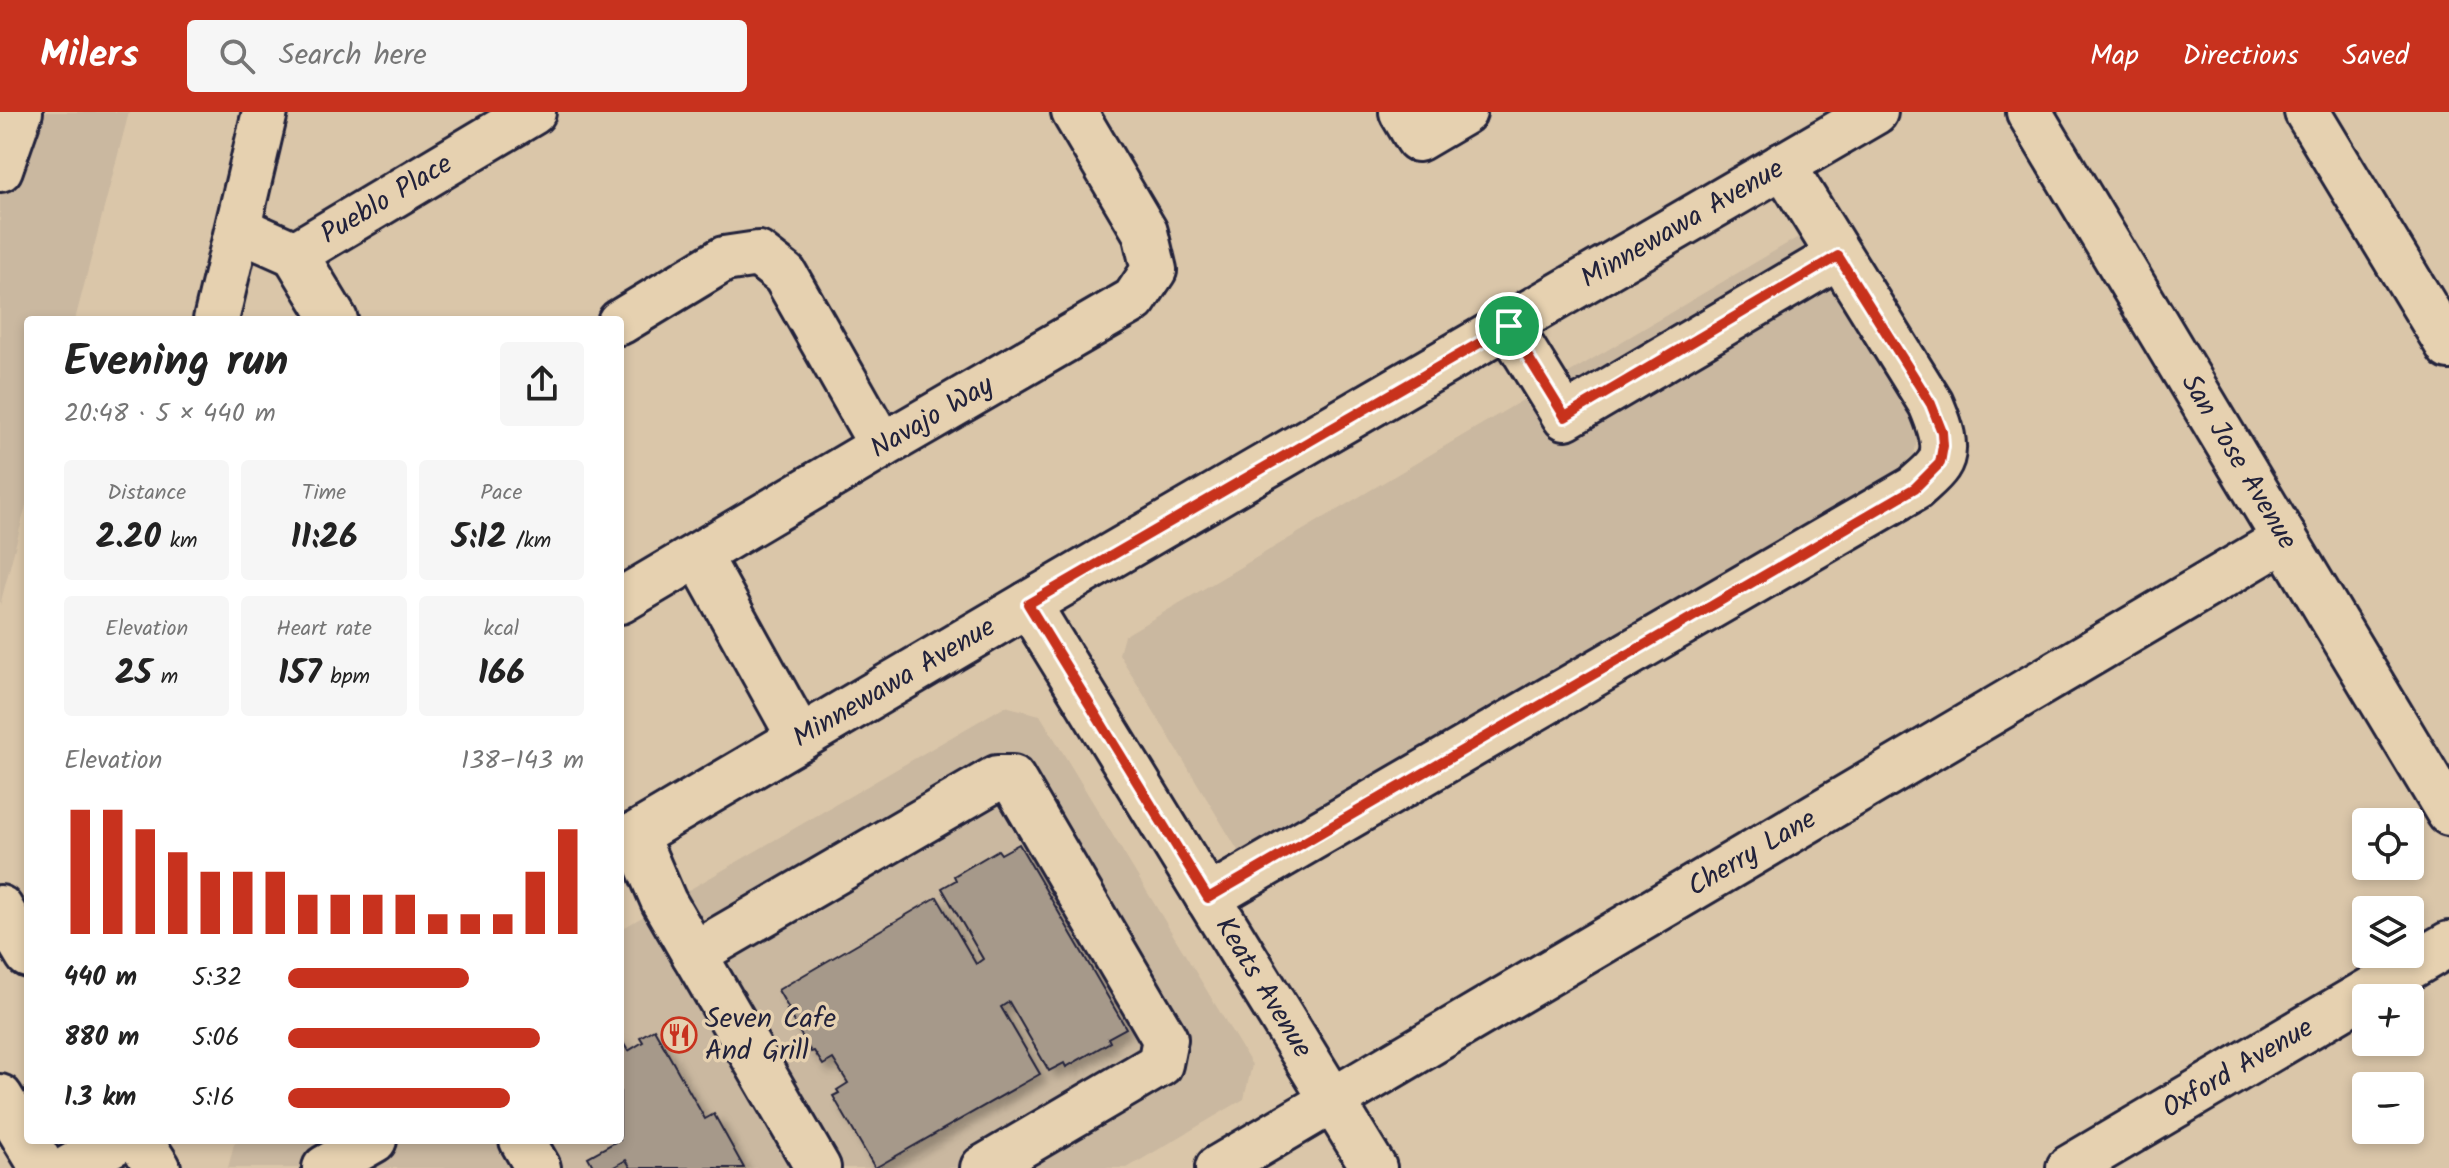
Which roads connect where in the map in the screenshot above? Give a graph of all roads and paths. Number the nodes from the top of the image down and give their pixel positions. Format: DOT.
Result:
graph roads {
  1 [pos="20,112"];
  2 [pos="265,112"];
  3 [pos="533,112"];
  4 [pos="1074,112"];
  5 [pos="1402,112"];
  6 [pos="1464,112"];
  7 [pos="1875,112"];
  8 [pos="2029,112"];
  9 [pos="2307,112"];
  10 [pos="1783,165"];
  11 [pos="0,169"];
  12 [pos="239,229"];
  13 [pos="295,254"];
  14 [pos="1838,256"];
  15 [pos="217,316"];
  16 [pos="333,316"];
  17 [pos="624,320"];
  18 [pos="1509,326"];
  19 [pos="2449,347"];
  20 [pos="882,446"];
  21 [pos="2285,539"];
  22 [pos="699,556"];
  23 [pos="624,599"];
  24 [pos="1028,604"];
  25 [pos="800,738"];
  26 [pos="2449,813"];
  27 [pos="628,840"];
  28 [pos="1208,898"];
  29 [pos="11,910"];
  30 [pos="24,944"];
  31 [pos="2449,944"];
  32 [pos="694,954"];
  33 [pos="0,1097"];
  34 [pos="1333,1101"];
  35 [pos="24,1137"];
  36 [pos="28,1144"];
  37 [pos="112,1144"];
  38 [pos="143,1144"];
  39 [pos="367,1144"];
  40 [pos="524,1144"];
  41 [pos="43,1168"];
  42 [pos="69,1168"];
  43 [pos="158,1168"];
  44 [pos="325,1168"];
  45 [pos="538,1168"];
  46 [pos="818,1168"];
  47 [pos="983,1168"];
  48 [pos="1218,1168"];
  49 [pos="1374,1168"];
  50 [pos="2069,1168"];
  1 -- 11 [label="street"];
  2 -- 12 [label="street"];
  3 -- 13 [label="street, Pueblo Place"];
  4 -- 20 [label="street, Navajo Way"];
  5 -- 6 [label="street"];
  7 -- 10 [label="street, Minnewawa Avenue"];
  8 -- 21 [label="street, San Jose Avenue"];
  9 -- 19 [label="street"];
  10 -- 14 [label="street"];
  10 -- 18 [label="street, Minnewawa Avenue"];
  12 -- 13 [label="street, Pueblo Place"];
  12 -- 15 [label="street"];
  13 -- 16 [label="street"];
  14 -- 18 [label="street"];
  14 -- 28 [label="street"];
  17 -- 20 [label="street"];
  18 -- 24 [label="street, Minnewawa Avenue"];
  20 -- 22 [label="street, Navajo Way"];
  21 -- 26 [label="street, San Jose Avenue"];
  21 -- 34 [label="street, Cherry Lane"];
  22 -- 23 [label="street, Navajo Way"];
  22 -- 25 [label="street"];
  24 -- 25 [label="street, Minnewawa Avenue"];
  24 -- 28 [label="street, Keats Avenue"];
  25 -- 27 [label="street, Minnewawa Avenue"];
  27 -- 32 [label="street"];
  28 -- 34 [label="street, Keats Avenue"];
  29 -- 30 [label="street"];
  31 -- 50 [label="street, Oxford Avenue"];
  32 -- 46 [label="street"];
  32 -- 47 [label="street"];
  33 -- 35 [label="street"];
  34 -- 48 [label="street, Cherry Lane"];
  34 -- 49 [label="street, Keats Avenue"];
  36 -- 41 [label="street"];
  37 -- 42 [label="street"];
  38 -- 43 [label="street"];
  39 -- 44 [label="street"];
  40 -- 45 [label="street"];
}
